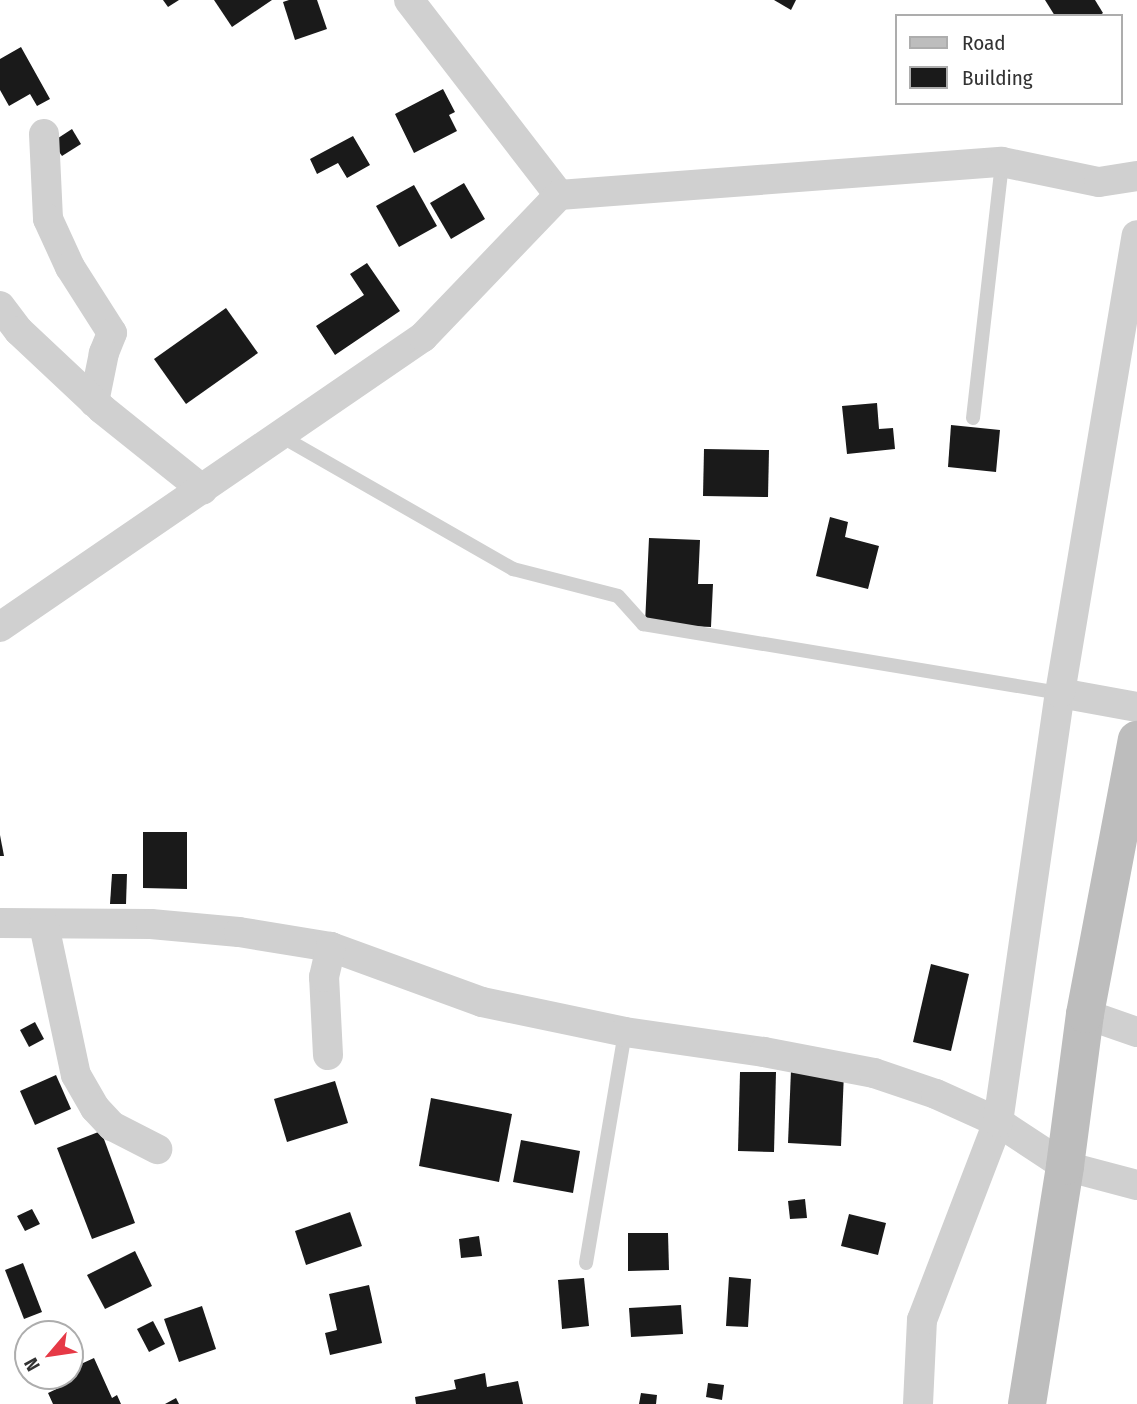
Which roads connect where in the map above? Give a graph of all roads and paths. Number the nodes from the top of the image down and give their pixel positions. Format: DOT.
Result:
graph roads {
  1 [pos="409,0"];
  2 [pos="44,134"];
  3 [pos="1002,162"];
  4 [pos="1137,176"];
  5 [pos="559,195"];
  6 [pos="1137,235"];
  7 [pos="0,306"];
  8 [pos="94,402"];
  9 [pos="973,418"];
  10 [pos="278,435"];
  11 [pos="203,490"];
  12 [pos="0,627"];
  13 [pos="1060,693"];
  14 [pos="1137,707"];
  15 [pos="1137,740"];
  16 [pos="0,922"];
  17 [pos="44,925"];
  18 [pos="331,947"];
  19 [pos="1085,1014"];
  20 [pos="625,1032"];
  21 [pos="1137,1032"];
  22 [pos="328,1055"];
  23 [pos="998,1122"];
  24 [pos="157,1149"];
  25 [pos="1065,1166"];
  26 [pos="1137,1185"];
  27 [pos="586,1263"];
  28 [pos="918,1404"];
  29 [pos="1027,1404"];
  1 -- 5 [label="street"];
  2 -- 8 [label="street"];
  3 -- 4 [label="street"];
  3 -- 5 [label="street"];
  3 -- 9 [label="lane"];
  5 -- 10 [label="street"];
  6 -- 13 [label="street"];
  7 -- 8 [label="street"];
  8 -- 11 [label="street"];
  10 -- 11 [label="street"];
  10 -- 13 [label="lane"];
  11 -- 12 [label="street"];
  13 -- 14 [label="street"];
  13 -- 23 [label="street"];
  15 -- 19 [label="main road"];
  16 -- 17 [label="street"];
  17 -- 18 [label="street"];
  17 -- 24 [label="street"];
  18 -- 20 [label="street"];
  18 -- 22 [label="street"];
  19 -- 21 [label="street"];
  19 -- 25 [label="main road"];
  20 -- 23 [label="street"];
  20 -- 27 [label="lane"];
  23 -- 25 [label="street"];
  23 -- 28 [label="street"];
  25 -- 26 [label="street"];
  25 -- 29 [label="main road"];
}
